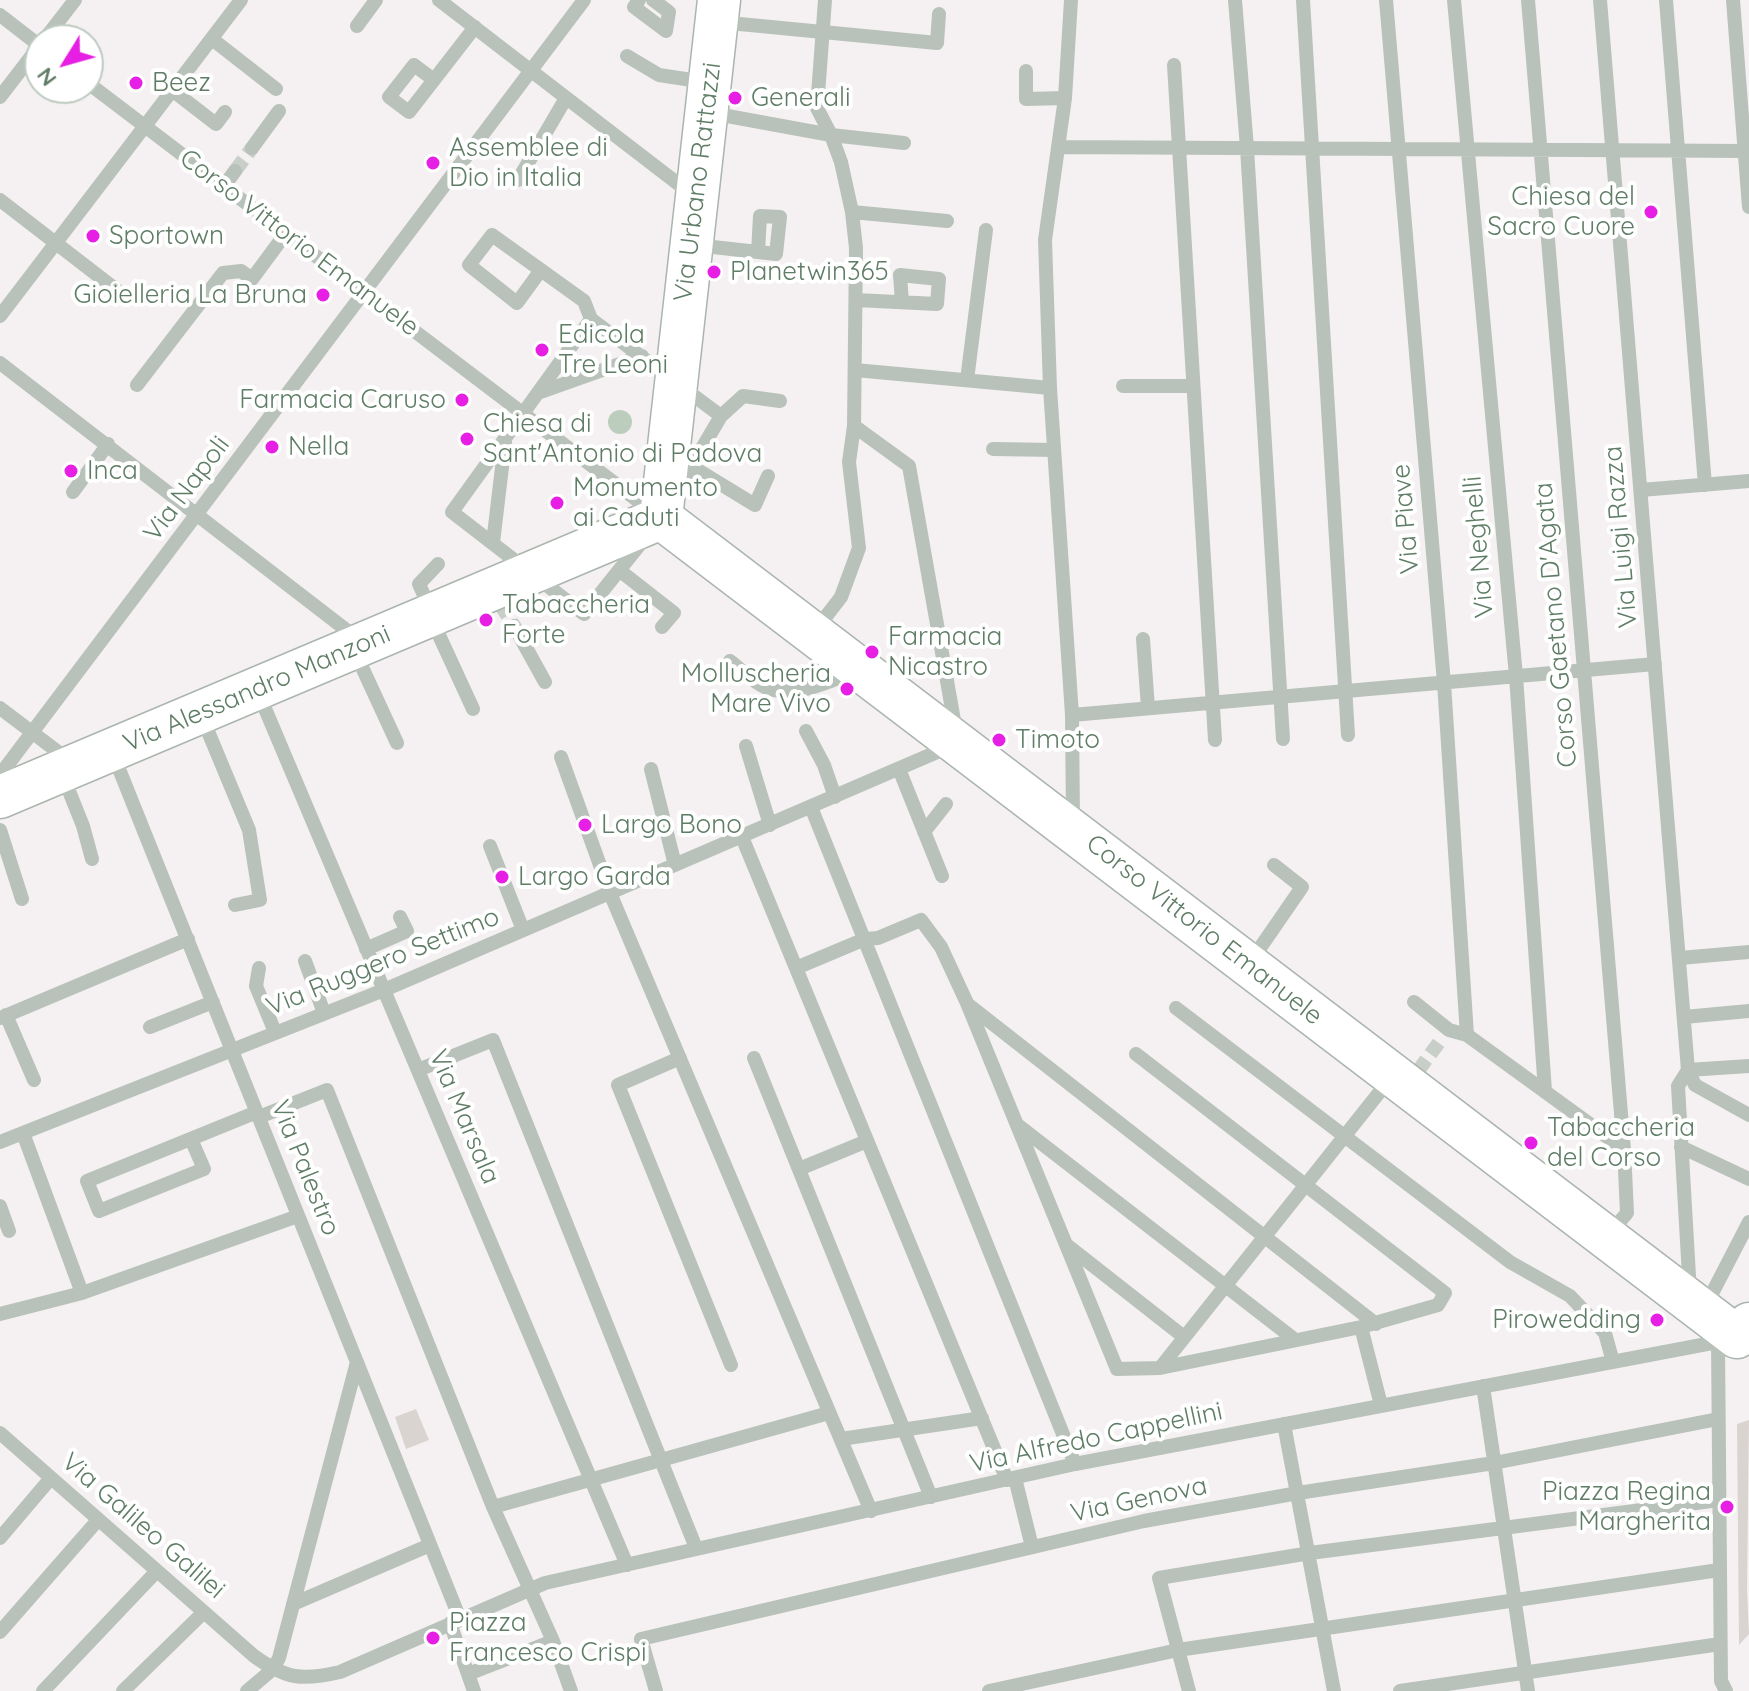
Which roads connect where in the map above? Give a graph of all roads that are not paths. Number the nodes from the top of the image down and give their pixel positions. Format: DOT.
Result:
graph roads {
  1 [pos="75,0"];
  2 [pos="376,0"];
  3 [pos="439,0"];
  4 [pos="584,0"];
  5 [pos="639,0"];
  6 [pos="653,0"];
  7 [pos="825,0"];
  8 [pos="1071,0"];
  9 [pos="1235,0"];
  10 [pos="1303,0"];
  11 [pos="1386,0"];
  12 [pos="1454,0"];
  13 [pos="1528,0"];
  14 [pos="1600,0"];
  15 [pos="1666,0"];
  16 [pos="1733,0"];
  17 [pos="234,3"];
  18 [pos="718,11"];
  19 [pos="939,14"];
  20 [pos="0,15"];
  21 [pos="56,24"];
  22 [pos="357,26"];
  23 [pos="475,27"];
  24 [pos="824,31"];
  25 [pos="24,34"];
  26 [pos="212,39"];
  27 [pos="627,56"];
  28 [pos="1174,65"];
  29 [pos="24,66"];
  30 [pos="531,70"];
  31 [pos="1026,71"];
  32 [pos="434,80"];
  33 [pos="276,89"];
  34 [pos="172,90"];
  35 [pos="104,95"];
  36 [pos="0,97"];
  37 [pos="708,97"];
  38 [pos="566,98"];
  39 [pos="1065,98"];
  40 [pos="279,111"];
  41 [pos="225,112"];
  42 [pos="145,126"];
  43 [pos="831,135"];
  44 [pos="904,143"];
  45 [pos="1059,147"];
  46 [pos="1179,147"];
  47 [pos="252,148"];
  48 [pos="1247,148"];
  49 [pos="1313,148"];
  50 [pos="1399,148"];
  51 [pos="1466,149"];
  52 [pos="1540,149"];
  53 [pos="1613,150"];
  54 [pos="1678,150"];
  55 [pos="1747,151"];
  56 [pos="235,171"];
  57 [pos="518,180"];
  58 [pos="224,186"];
  59 [pos="696,198"];
  60 [pos="0,200"];
  61 [pos="1749,207"];
  62 [pos="852,212"];
  63 [pos="780,217"];
  64 [pos="947,221"];
  65 [pos="986,230"];
  66 [pos="286,233"];
  67 [pos="56,243"];
  68 [pos="691,244"];
  69 [pos="541,270"];
  70 [pos="363,292"];
  71 [pos="127,298"];
  72 [pos="856,300"];
  73 [pos="902,302"];
  74 [pos="0,316"];
  75 [pos="591,319"];
  76 [pos="0,363"];
  77 [pos="665,367"];
  78 [pos="855,370"];
  79 [pos="967,380"];
  80 [pos="137,385"];
  81 [pos="1123,386"];
  82 [pos="1193,386"];
  83 [pos="1050,388"];
  84 [pos="538,393"];
  85 [pos="780,401"];
  86 [pos="523,413"];
  87 [pos="721,416"];
  88 [pos="854,426"];
  89 [pos="505,441"];
  90 [pos="108,444"];
  91 [pos="993,449"];
  92 [pos="1054,450"];
  93 [pos="696,470"];
  94 [pos="768,476"];
  95 [pos="1749,481"];
  96 [pos="1705,485"];
  97 [pos="1641,490"];
  98 [pos="73,492"];
  99 [pos="198,515"];
  100 [pos="666,520"];
  101 [pos="493,543"];
  102 [pos="438,564"];
  103 [pos="625,574"];
  104 [pos="510,587"];
  105 [pos="432,615"];
  106 [pos="514,626"];
  107 [pos="662,627"];
  108 [pos="813,632"];
  109 [pos="1143,639"];
  110 [pos="359,646"];
  111 [pos="730,661"];
  112 [pos="1655,664"];
  113 [pos="862,670"];
  114 [pos="1584,670"];
  115 [pos="1516,676"];
  116 [pos="545,682"];
  117 [pos="1444,683"];
  118 [pos="257,689"];
  119 [pos="1345,691"];
  120 [pos="1279,697"];
  121 [pos="1213,703"];
  122 [pos="0,708"];
  123 [pos="1148,708"];
  124 [pos="473,709"];
  125 [pos="201,713"];
  126 [pos="1072,715"];
  127 [pos="806,731"];
  128 [pos="32,732"];
  129 [pos="1348,735"];
  130 [pos="1283,739"];
  131 [pos="1215,740"];
  132 [pos="397,743"];
  133 [pos="958,743"];
  134 [pos="746,746"];
  135 [pos="561,757"];
  136 [pos="83,762"];
  137 [pos="651,769"];
  138 [pos="899,769"];
  139 [pos="0,775"];
  140 [pos="0,797"];
  141 [pos="835,797"];
  142 [pos="946,804"];
  143 [pos="811,807"];
  144 [pos="770,825"];
  145 [pos="1073,829"];
  146 [pos="0,830"];
  147 [pos="924,832"];
  148 [pos="742,837"];
  149 [pos="490,846"];
  150 [pos="92,859"];
  151 [pos="675,865"];
  152 [pos="1274,865"];
  153 [pos="942,876"];
  154 [pos="610,893"];
  155 [pos="22,899"];
  156 [pos="235,905"];
  157 [pos="400,917"];
  158 [pos="523,930"];
  159 [pos="188,939"];
  160 [pos="865,939"];
  161 [pos="366,949"];
  162 [pos="1749,952"];
  163 [pos="1680,958"];
  164 [pos="305,961"];
  165 [pos="1249,965"];
  166 [pos="259,968"];
  167 [pos="796,968"];
  168 [pos="384,990"];
  169 [pos="213,1002"];
  170 [pos="1414,1002"];
  171 [pos="967,1003"];
  172 [pos="1176,1008"];
  173 [pos="1749,1011"];
  174 [pos="324,1013"];
  175 [pos="3,1016"];
  176 [pos="1684,1017"];
  177 [pos="150,1027"];
  178 [pos="275,1032"];
  179 [pos="1467,1035"];
  180 [pos="232,1049"];
  181 [pos="1136,1054"];
  182 [pos="680,1058"];
  183 [pos="754,1058"];
  184 [pos="1749,1066"];
  185 [pos="418,1070"];
  186 [pos="1688,1070"];
  187 [pos="1406,1077"];
  188 [pos="34,1080"];
  189 [pos="1545,1091"];
  190 [pos="258,1115"];
  191 [pos="1749,1115"];
  192 [pos="1018,1126"];
  193 [pos="23,1133"];
  194 [pos="1345,1135"];
  195 [pos="191,1139"];
  196 [pos="867,1141"];
  197 [pos="0,1142"];
  198 [pos="1681,1147"];
  199 [pos="1624,1149"];
  200 [pos="799,1169"];
  201 [pos="1749,1179"];
  202 [pos="1306,1185"];
  203 [pos="0,1206"];
  204 [pos="298,1216"];
  205 [pos="1749,1222"];
  206 [pos="9,1231"];
  207 [pos="1265,1236"];
  208 [pos="1606,1238"];
  209 [pos="1068,1246"];
  210 [pos="1225,1286"];
  211 [pos="82,1293"];
  212 [pos="0,1314"];
  213 [pos="1368,1326"];
  214 [pos="1723,1327"];
  215 [pos="1184,1337"];
  216 [pos="1294,1339"];
  217 [pos="357,1362"];
  218 [pos="1613,1362"];
  219 [pos="731,1365"];
  220 [pos="1160,1368"];
  221 [pos="1483,1386"];
  222 [pos="1381,1405"];
  223 [pos="829,1413"];
  224 [pos="982,1418"];
  225 [pos="1712,1421"];
  226 [pos="1284,1424"];
  227 [pos="904,1430"];
  228 [pos="841,1439"];
  229 [pos="2,1440"];
  230 [pos="663,1459"];
  231 [pos="1494,1463"];
  232 [pos="1075,1464"];
  233 [pos="51,1478"];
  234 [pos="1011,1479"];
  235 [pos="591,1480"];
  236 [pos="1298,1493"];
  237 [pos="931,1497"];
  238 [pos="1712,1501"];
  239 [pos="493,1507"];
  240 [pos="871,1511"];
  241 [pos="98,1520"];
  242 [pos="1504,1530"];
  243 [pos="0,1538"];
  244 [pos="430,1545"];
  245 [pos="1032,1547"];
  246 [pos="696,1548"];
  247 [pos="1310,1553"];
  248 [pos="627,1565"];
  249 [pos="1712,1571"];
  250 [pos="156,1572"];
  251 [pos="530,1589"];
  252 [pos="1515,1600"];
  253 [pos="293,1604"];
  254 [pos="204,1612"];
  255 [pos="459,1615"];
  256 [pos="1323,1628"];
  257 [pos="0,1632"];
  258 [pos="553,1641"];
  259 [pos="1714,1645"];
  260 [pos="1178,1650"];
  261 [pos="276,1664"];
  262 [pos="1526,1672"];
  263 [pos="468,1674"];
  264 [pos="298,1684"];
  265 [pos="43,1691"];
  266 [pos="123,1691"];
  267 [pos="247,1691"];
  268 [pos="474,1691"];
  269 [pos="571,1691"];
  270 [pos="656,1691"];
  271 [pos="989,1691"];
  272 [pos="1189,1691"];
  273 [pos="1334,1691"];
  274 [pos="1400,1691"];
  275 [pos="1528,1691"];
  276 [pos="1726,1691"];
  1 -- 21 [label="street"];
  2 -- 22 [label="street"];
  3 -- 23 [label="street"];
  4 -- 30 [label="street, Via Napoli"];
  5 -- 6 [label="street"];
  7 -- 24 [label="street"];
  8 -- 39 [label="street"];
  9 -- 48 [label="street"];
  10 -- 49 [label="street"];
  11 -- 50 [label="street, Via Piave"];
  12 -- 51 [label="street, Via Neghelli"];
  13 -- 52 [label="street, Corso Gaetano D'Agata"];
  14 -- 53 [label="street, Via Luigi Razza"];
  15 -- 54 [label="street"];
  16 -- 55 [label="street"];
  17 -- 26 [label="street"];
  18 -- 24 [label="street"];
  18 -- 37 [label="main road, Via Urbano Rattazzi"];
  19 -- 24 [label="street"];
  20 -- 25 [label="street"];
  23 -- 30 [label="street"];
  23 -- 32 [label="street"];
  24 -- 43 [label="street"];
  26 -- 33 [label="street"];
  26 -- 34 [label="street"];
  27 -- 37 [label="street"];
  28 -- 46 [label="street"];
  29 -- 36 [label="street"];
  30 -- 38 [label="street"];
  30 -- 70 [label="street, Via Napoli"];
  31 -- 39 [label="street"];
  32 -- 32 [label="street"];
  34 -- 41 [label="street"];
  34 -- 42 [label="street"];
  35 -- 42 [label="street, Corso Vittorio Emanuele"];
  37 -- 43 [label="street"];
  37 -- 59 [label="main road, Via Urbano Rattazzi"];
  38 -- 57 [label="street"];
  38 -- 59 [label="street"];
  39 -- 45 [label="street"];
  40 -- 47 [label="street"];
  42 -- 58 [label="street, Corso Vittorio Emanuele"];
  42 -- 67 [label="street"];
  43 -- 44 [label="street"];
  43 -- 62 [label="street"];
  45 -- 46 [label="street"];
  45 -- 83 [label="street"];
  46 -- 48 [label="street"];
  46 -- 82 [label="street"];
  48 -- 49 [label="street"];
  48 -- 120 [label="street"];
  49 -- 50 [label="street"];
  49 -- 119 [label="street"];
  50 -- 51 [label="street"];
  50 -- 117 [label="street, Via Piave"];
  51 -- 52 [label="street"];
  51 -- 115 [label="street, Via Neghelli"];
  52 -- 53 [label="street"];
  52 -- 114 [label="street, Corso Gaetano D'Agata"];
  53 -- 54 [label="street"];
  53 -- 97 [label="street, Via Luigi Razza"];
  54 -- 55 [label="street"];
  54 -- 96 [label="street"];
  55 -- 61 [label="street"];
  56 -- 58 [label="street"];
  58 -- 66 [label="street, Corso Vittorio Emanuele"];
  59 -- 68 [label="main road, Via Urbano Rattazzi"];
  60 -- 67 [label="street"];
  62 -- 64 [label="street"];
  62 -- 72 [label="street"];
  63 -- 68 [label="street"];
  65 -- 79 [label="street"];
  66 -- 70 [label="street, Corso Vittorio Emanuele"];
  66 -- 80 [label="street"];
  67 -- 71 [label="street"];
  67 -- 74 [label="street"];
  68 -- 77 [label="main road, Via Urbano Rattazzi"];
  69 -- 69 [label="street"];
  69 -- 75 [label="street"];
  70 -- 86 [label="street, Corso Vittorio Emanuele"];
  70 -- 99 [label="street, Via Napoli"];
  72 -- 73 [label="street"];
  72 -- 78 [label="street"];
  73 -- 73 [label="street"];
  75 -- 77 [label="street"];
  75 -- 84 [label="street"];
  76 -- 90 [label="street"];
  77 -- 84 [label="street"];
  77 -- 87 [label="street"];
  77 -- 100 [label="main road, Via Urbano Rattazzi"];
  78 -- 79 [label="street"];
  78 -- 88 [label="street"];
  79 -- 83 [label="street"];
  81 -- 82 [label="street"];
  82 -- 121 [label="street"];
  83 -- 92 [label="street"];
  84 -- 86 [label="street"];
  85 -- 87 [label="street"];
  86 -- 89 [label="street"];
  86 -- 100 [label="street, Corso Vittorio Emanuele"];
  87 -- 93 [label="street"];
  88 -- 108 [label="street"];
  88 -- 133 [label="street"];
  89 -- 101 [label="street"];
  89 -- 101 [label="street"];
  90 -- 98 [label="street"];
  90 -- 99 [label="street"];
  91 -- 92 [label="street"];
  92 -- 126 [label="street"];
  93 -- 94 [label="street"];
  93 -- 100 [label="street"];
  95 -- 96 [label="street"];
  96 -- 97 [label="street"];
  97 -- 112 [label="street, Via Luigi Razza"];
  99 -- 110 [label="street"];
  99 -- 128 [label="street, Via Napoli"];
  100 -- 103 [label="street"];
  100 -- 104 [label="main road, Via Alessandro Manzoni"];
  100 -- 108 [label="main road, Corso Vittorio Emanuele"];
  101 -- 104 [label="street"];
  102 -- 105 [label="street"];
  103 -- 104 [label="street"];
  103 -- 107 [label="street"];
  104 -- 105 [label="main road, Via Alessandro Manzoni"];
  105 -- 110 [label="main road, Via Alessandro Manzoni"];
  105 -- 124 [label="street"];
  106 -- 116 [label="street"];
  108 -- 113 [label="main road, Corso Vittorio Emanuele"];
  109 -- 123 [label="street"];
  110 -- 118 [label="main road, Via Alessandro Manzoni"];
  110 -- 132 [label="street"];
  111 -- 113 [label="street"];
  112 -- 114 [label="street"];
  112 -- 163 [label="street, Via Luigi Razza"];
  113 -- 133 [label="main road, Corso Vittorio Emanuele"];
  114 -- 115 [label="street"];
  114 -- 199 [label="street, Corso Gaetano D'Agata"];
  115 -- 117 [label="street"];
  115 -- 189 [label="street, Via Neghelli"];
  117 -- 119 [label="street"];
  117 -- 179 [label="street, Via Piave"];
  118 -- 125 [label="main road, Via Alessandro Manzoni"];
  118 -- 161 [label="street, Via Marsala"];
  119 -- 120 [label="street"];
  119 -- 129 [label="street"];
  120 -- 121 [label="street"];
  120 -- 130 [label="street"];
  121 -- 123 [label="street"];
  121 -- 131 [label="street"];
  122 -- 128 [label="street"];
  123 -- 126 [label="street"];
  125 -- 136 [label="main road, Via Alessandro Manzoni"];
  125 -- 156 [label="street"];
  126 -- 145 [label="street"];
  127 -- 141 [label="street"];
  128 -- 136 [label="street"];
  128 -- 139 [label="street, Via Napoli"];
  133 -- 138 [label="street, Via Ruggero Settimo"];
  133 -- 145 [label="main road, Corso Vittorio Emanuele"];
  134 -- 144 [label="street"];
  135 -- 154 [label="street"];
  136 -- 140 [label="main road, Via Alessandro Manzoni"];
  136 -- 150 [label="street"];
  136 -- 159 [label="street, Via Palestro"];
  137 -- 151 [label="street"];
  138 -- 141 [label="street, Via Ruggero Settimo"];
  138 -- 147 [label="street"];
  141 -- 143 [label="street, Via Ruggero Settimo"];
  142 -- 147 [label="street"];
  143 -- 144 [label="street, Via Ruggero Settimo"];
  143 -- 160 [label="street"];
  144 -- 148 [label="street, Via Ruggero Settimo"];
  145 -- 165 [label="main road, Corso Vittorio Emanuele"];
  146 -- 155 [label="street"];
  147 -- 153 [label="street"];
  148 -- 151 [label="street, Via Ruggero Settimo"];
  148 -- 167 [label="street"];
  149 -- 158 [label="street"];
  151 -- 154 [label="street, Via Ruggero Settimo"];
  152 -- 165 [label="street"];
  154 -- 158 [label="street, Via Ruggero Settimo"];
  154 -- 182 [label="street"];
  157 -- 161 [label="street"];
  158 -- 168 [label="street, Via Ruggero Settimo"];
  159 -- 169 [label="street, Via Palestro"];
  159 -- 175 [label="street"];
  160 -- 167 [label="street"];
  160 -- 171 [label="street"];
  160 -- 232 [label="street"];
  161 -- 168 [label="street, Via Marsala"];
  162 -- 163 [label="street"];
  163 -- 176 [label="street, Via Luigi Razza"];
  164 -- 174 [label="street"];
  165 -- 187 [label="main road, Corso Vittorio Emanuele"];
  166 -- 178 [label="street"];
  167 -- 196 [label="street"];
  168 -- 174 [label="street, Via Ruggero Settimo"];
  168 -- 185 [label="street, Via Marsala"];
  169 -- 177 [label="street"];
  169 -- 180 [label="street, Via Palestro"];
  170 -- 179 [label="street"];
  171 -- 192 [label="street"];
  171 -- 207 [label="street"];
  172 -- 194 [label="street"];
  173 -- 176 [label="street"];
  174 -- 178 [label="street, Via Ruggero Settimo"];
  175 -- 188 [label="street"];
  176 -- 186 [label="street, Via Luigi Razza"];
  178 -- 180 [label="street, Via Ruggero Settimo"];
  179 -- 189 [label="street"];
  180 -- 190 [label="street, Via Palestro"];
  180 -- 193 [label="street, Via Ruggero Settimo"];
  181 -- 202 [label="street"];
  182 -- 219 [label="street"];
  182 -- 223 [label="street"];
  183 -- 200 [label="street"];
  184 -- 186 [label="street"];
  185 -- 230 [label="street"];
  185 -- 235 [label="street, Via Marsala"];
  186 -- 191 [label="street"];
  186 -- 198 [label="street, Via Luigi Razza"];
  187 -- 194 [label="street"];
  187 -- 208 [label="main road, Corso Vittorio Emanuele"];
  189 -- 199 [label="street"];
  190 -- 195 [label="street"];
  190 -- 204 [label="street, Via Palestro"];
  190 -- 239 [label="street"];
  192 -- 209 [label="street"];
  192 -- 210 [label="street"];
  193 -- 197 [label="street, Via Ruggero Settimo"];
  193 -- 211 [label="street"];
  194 -- 202 [label="street"];
  194 -- 218 [label="street"];
  195 -- 195 [label="street"];
  196 -- 200 [label="street"];
  196 -- 224 [label="street"];
  198 -- 201 [label="street"];
  198 -- 214 [label="street, Via Luigi Razza"];
  199 -- 208 [label="street, Corso Gaetano D'Agata"];
  200 -- 227 [label="street"];
  202 -- 207 [label="street"];
  202 -- 213 [label="street"];
  203 -- 206 [label="street"];
  204 -- 211 [label="street"];
  204 -- 217 [label="street, Via Palestro"];
  205 -- 214 [label="street"];
  207 -- 210 [label="street"];
  207 -- 213 [label="street"];
  208 -- 214 [label="main road, Corso Vittorio Emanuele"];
  209 -- 215 [label="street"];
  209 -- 220 [label="street"];
  210 -- 215 [label="street"];
  210 -- 216 [label="street"];
  211 -- 212 [label="street"];
  213 -- 216 [label="street"];
  213 -- 222 [label="street"];
  214 -- 218 [label="street, Via Alfredo Cappellini"];
  214 -- 225 [label="street, Via Luigi Razza"];
  215 -- 220 [label="street"];
  216 -- 220 [label="street"];
  217 -- 244 [label="street, Via Palestro"];
  217 -- 253 [label="street"];
  218 -- 221 [label="street, Via Alfredo Cappellini"];
  221 -- 222 [label="street, Via Alfredo Cappellini"];
  221 -- 231 [label="street"];
  222 -- 226 [label="street, Via Alfredo Cappellini"];
  223 -- 228 [label="street"];
  223 -- 230 [label="street"];
  224 -- 227 [label="street"];
  224 -- 234 [label="street"];
  225 -- 231 [label="street, Via Genova"];
  225 -- 238 [label="street, Via Luigi Razza"];
  226 -- 232 [label="street, Via Alfredo Cappellini"];
  226 -- 236 [label="street"];
  227 -- 228 [label="street"];
  227 -- 237 [label="street"];
  228 -- 240 [label="street"];
  229 -- 233 [label="street, Via Galileo Galilei"];
  230 -- 235 [label="street"];
  230 -- 246 [label="street"];
  231 -- 236 [label="street, Via Genova"];
  231 -- 242 [label="street"];
  232 -- 234 [label="street, Via Alfredo Cappellini"];
  233 -- 241 [label="street, Via Galileo Galilei"];
  233 -- 243 [label="street"];
  234 -- 237 [label="street, Via Alfredo Cappellini"];
  234 -- 245 [label="street"];
  235 -- 239 [label="street"];
  235 -- 248 [label="street, Via Marsala"];
  236 -- 245 [label="street, Via Genova"];
  236 -- 247 [label="street"];
  237 -- 240 [label="street, Via Alfredo Cappellini"];
  238 -- 242 [label="street"];
  238 -- 249 [label="street, Via Luigi Razza"];
  239 -- 251 [label="street"];
  240 -- 246 [label="street, Via Alfredo Cappellini"];
  241 -- 250 [label="street, Via Galileo Galilei"];
  241 -- 257 [label="street"];
  242 -- 247 [label="street"];
  242 -- 252 [label="street"];
  244 -- 253 [label="street"];
  244 -- 255 [label="street, Via Palestro"];
  245 -- 270 [label="street, Via Genova"];
  246 -- 248 [label="street, Via Alfredo Cappellini"];
  247 -- 256 [label="street"];
  247 -- 260 [label="street"];
  248 -- 251 [label="street, Via Alfredo Cappellini"];
  249 -- 252 [label="street"];
  249 -- 259 [label="street, Via Luigi Razza"];
  250 -- 254 [label="street, Via Galileo Galilei"];
  250 -- 265 [label="street"];
  251 -- 255 [label="street, Via Alfredo Cappellini"];
  251 -- 258 [label="street"];
  252 -- 256 [label="street"];
  252 -- 262 [label="street"];
  253 -- 261 [label="street"];
  254 -- 261 [label="street, Via Galileo Galilei"];
  254 -- 266 [label="street"];
  255 -- 263 [label="street, Via Palestro"];
  255 -- 264 [label="street, Via Alfredo Cappellini"];
  256 -- 260 [label="street"];
  256 -- 273 [label="street"];
  258 -- 263 [label="street"];
  258 -- 269 [label="street"];
  259 -- 262 [label="street"];
  259 -- 276 [label="street, Via Luigi Razza"];
  260 -- 271 [label="street"];
  260 -- 272 [label="street"];
  261 -- 264 [label="street, Via Galileo Galilei"];
  261 -- 267 [label="street"];
  262 -- 274 [label="street"];
  262 -- 275 [label="street"];
  263 -- 268 [label="street, Via Palestro"];
}
